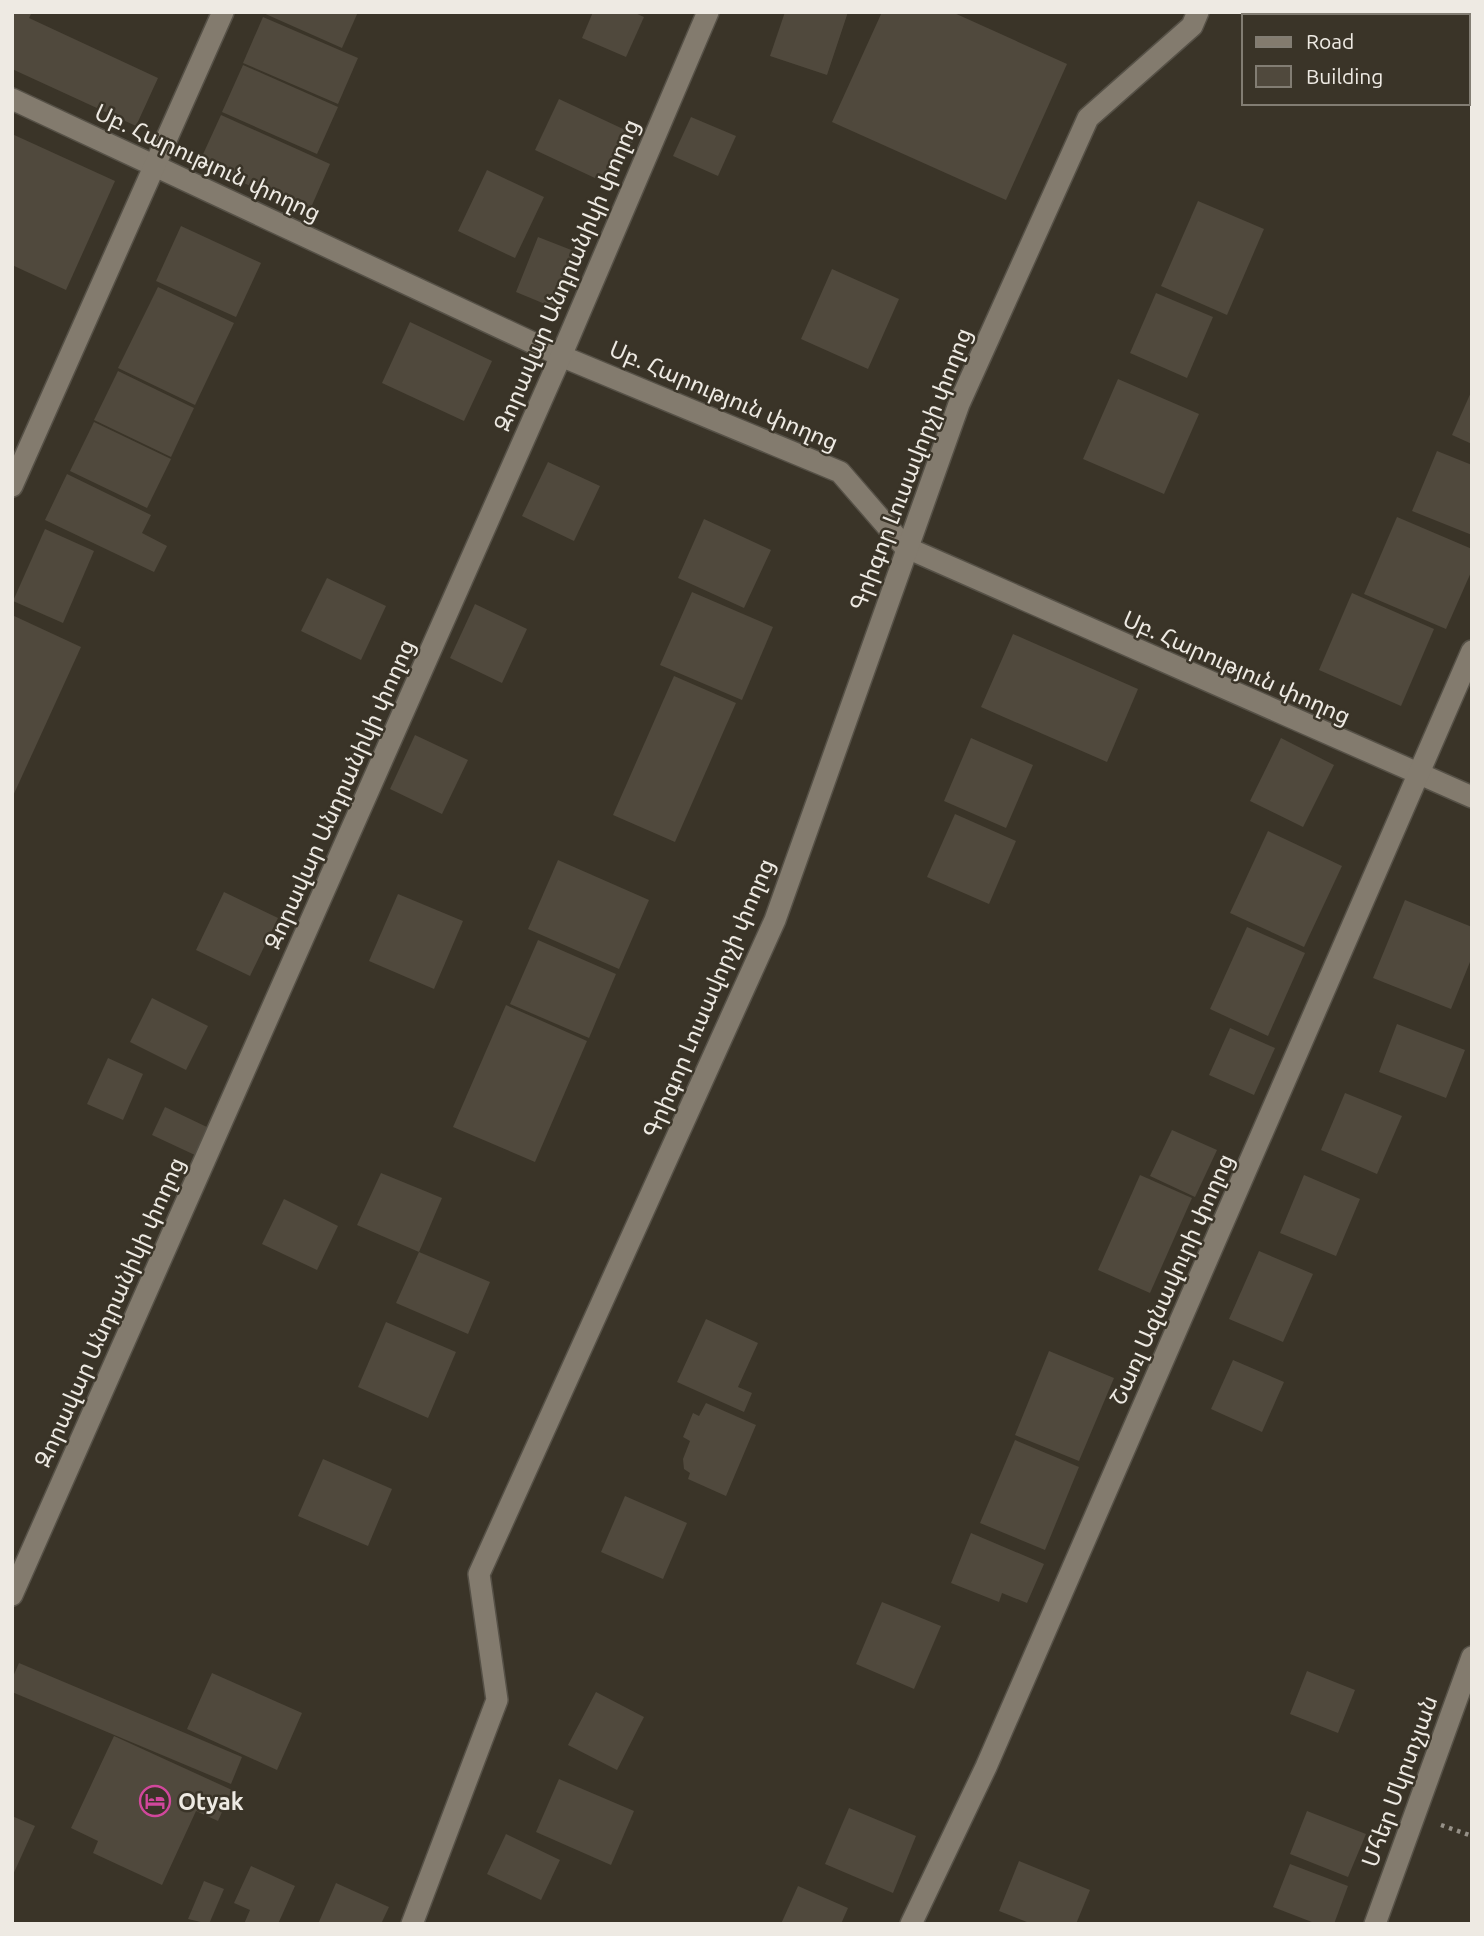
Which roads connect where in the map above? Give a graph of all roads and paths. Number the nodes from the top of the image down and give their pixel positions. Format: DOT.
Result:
graph roads {
  1 [pos="223,12"];
  2 [pos="708,12"];
  3 [pos="1198,12"];
  4 [pos="12,99"];
  5 [pos="155,166"];
  6 [pos="562,356"];
  7 [pos="12,486"];
  8 [pos="905,547"];
  9 [pos="1472,651"];
  10 [pos="1419,775"];
  11 [pos="1472,797"];
  12 [pos="12,1595"];
  13 [pos="1472,1657"];
  14 [pos="412,1924"];
  15 [pos="911,1924"];
  16 [pos="1375,1924"];
  1 -- 5 [label="street"];
  2 -- 6 [label="street, Զորավար Անդրանիկի փողոց"];
  3 -- 8 [label="street, Գրիգոր Լուսավորչի փողոց"];
  4 -- 5 [label="street, Սբ. Հարություն փողոց"];
  5 -- 6 [label="street, Սբ. Հարություն փողոց"];
  5 -- 7 [label="street"];
  6 -- 8 [label="street, Սբ. Հարություն փողոց"];
  6 -- 12 [label="street, Զորավար Անդրանիկի փողոց"];
  8 -- 10 [label="street, Սբ. Հարություն փողոց"];
  8 -- 14 [label="street, Գրիգոր Լուսավորչի փողոց"];
  9 -- 10 [label="street, Շառլ Ազնավուրի փողոց"];
  10 -- 11 [label="street, Սբ. Հարություն փողոց"];
  10 -- 15 [label="street, Շառլ Ազնավուրի փողոց"];
  13 -- 16 [label="street, Մհեր Մկրտչյան"];
}
